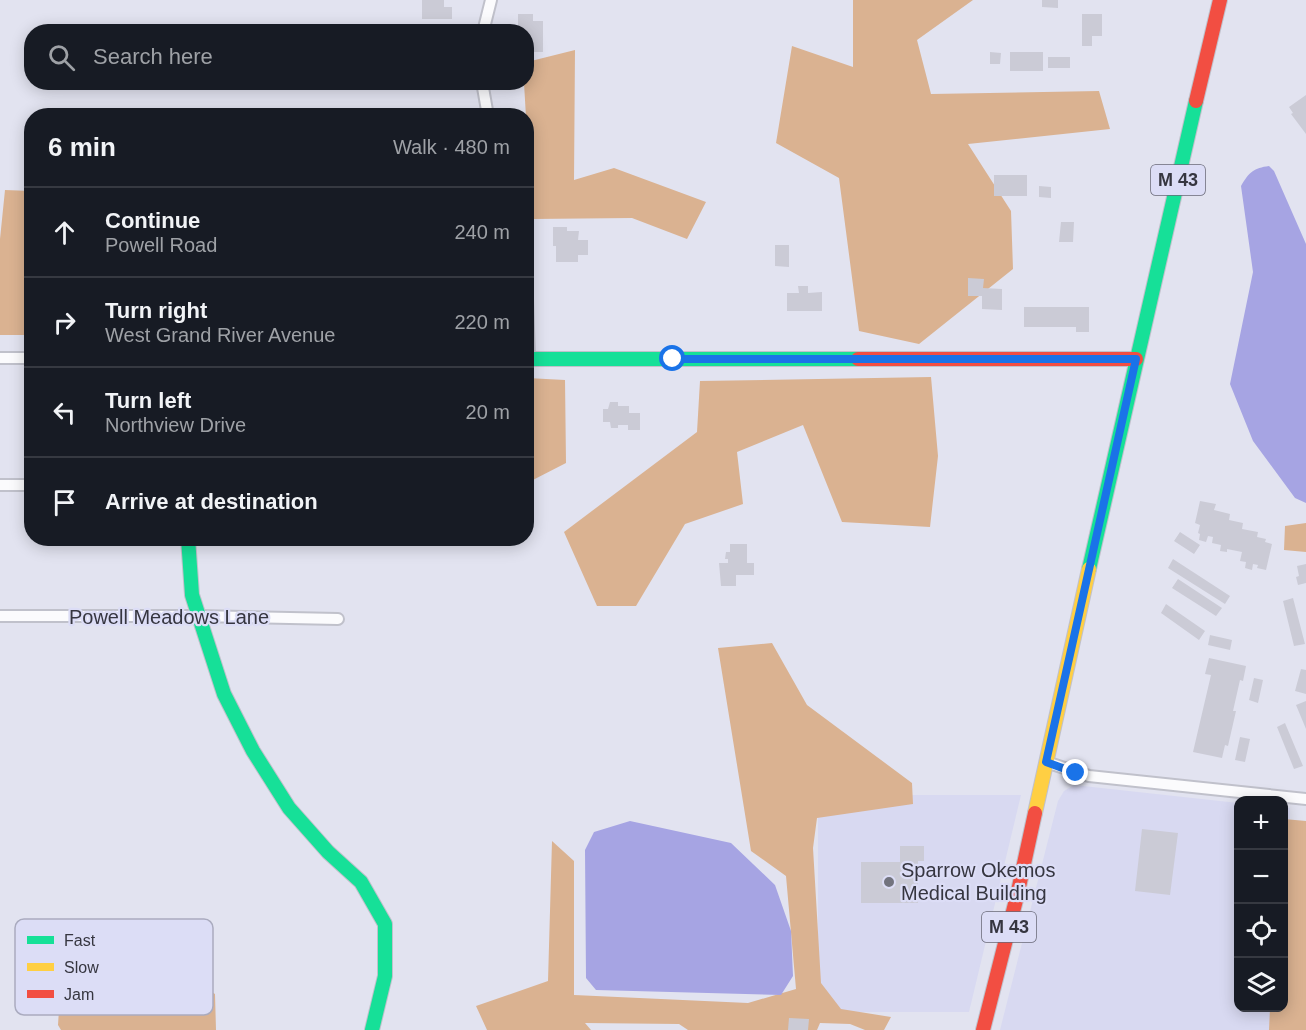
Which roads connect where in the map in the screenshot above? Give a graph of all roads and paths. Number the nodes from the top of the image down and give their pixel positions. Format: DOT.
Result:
graph roads {
  1 [pos="491,0"];
  2 [pos="1220,0"];
  3 [pos="485,24"];
  4 [pos="484,90"];
  5 [pos="487,108"];
  6 [pos="0,358"];
  7 [pos="24,358"];
  8 [pos="534,359"];
  9 [pos="1136,359"];
  10 [pos="0,485"];
  11 [pos="24,485"];
  12 [pos="189,546"];
  13 [pos="0,616"];
  14 [pos="199,616"];
  15 [pos="338,619"];
  16 [pos="1046,762"];
  17 [pos="1306,798"];
  18 [pos="372,1030"];
  19 [pos="983,1030"];
  1 -- 3 [label="street"];
  2 -- 9 [label="street, M 43"];
  4 -- 5 [label="street"];
  6 -- 7 [label="street"];
  8 -- 9 [label="street"];
  9 -- 16 [label="street, M 43"];
  10 -- 11 [label="street"];
  12 -- 14 [label="street"];
  13 -- 14 [label="street, Powell Meadows Lane"];
  14 -- 15 [label="street, Powell Meadows Lane"];
  14 -- 18 [label="street"];
  16 -- 17 [label="street"];
  16 -- 19 [label="street, M 43"];
}
